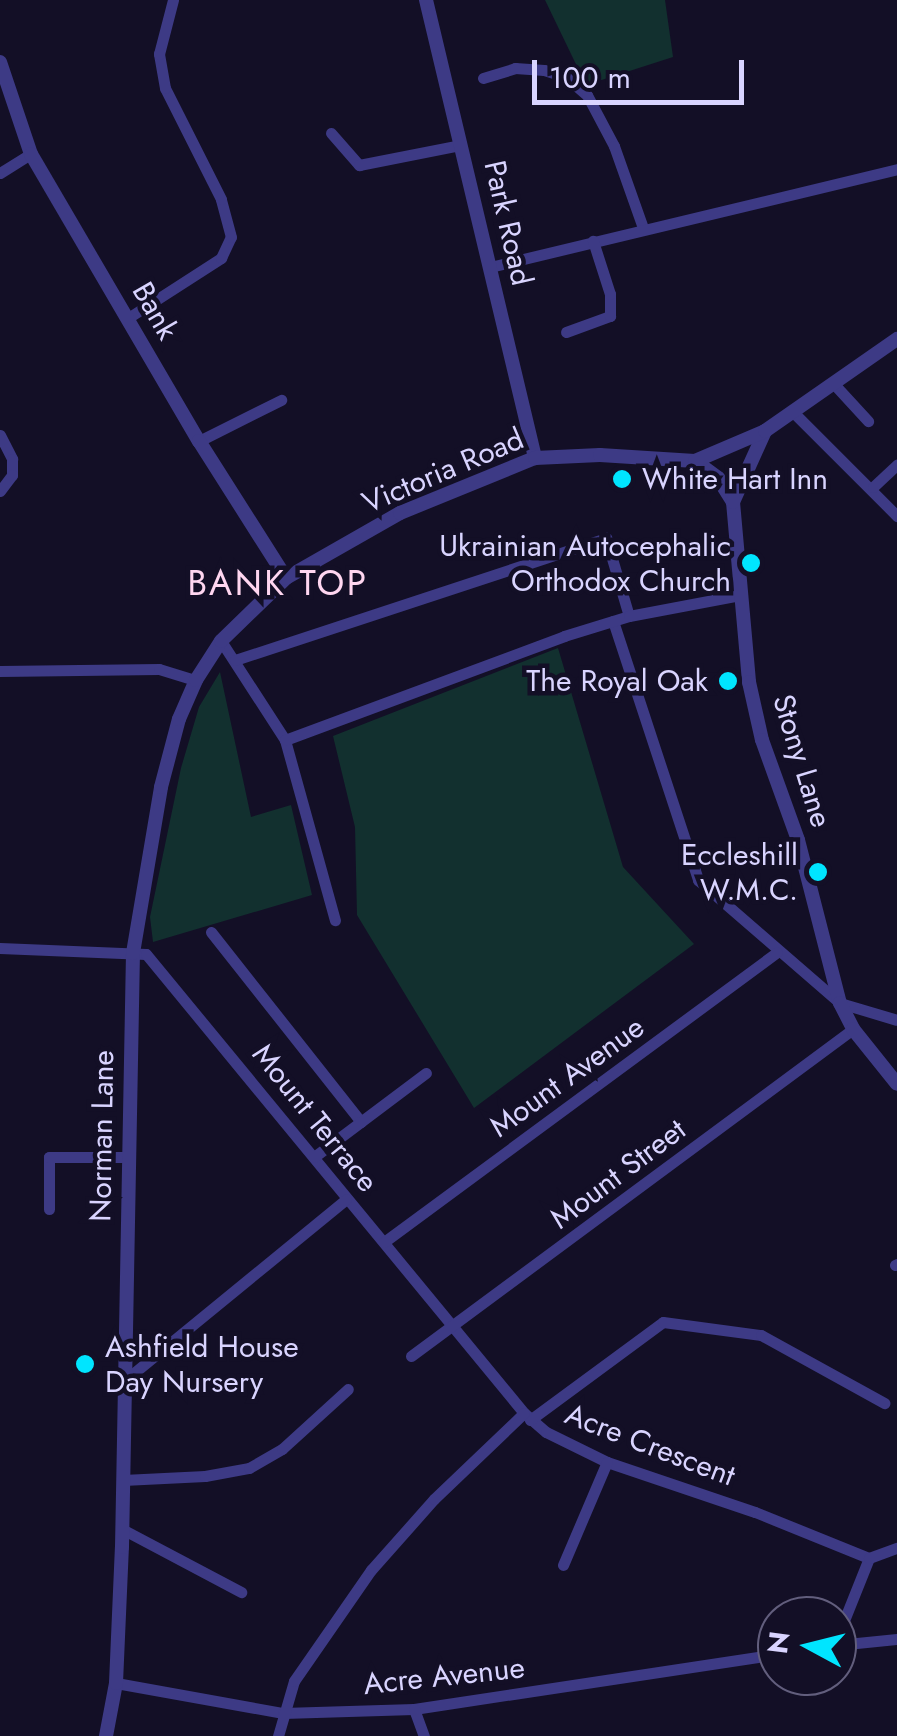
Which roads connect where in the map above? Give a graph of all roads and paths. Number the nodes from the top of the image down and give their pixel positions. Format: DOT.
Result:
graph roads {
  1 [pos="174,0"];
  2 [pos="426,0"];
  3 [pos="0,62"];
  4 [pos="483,78"];
  5 [pos="4,96"];
  6 [pos="332,133"];
  7 [pos="461,145"];
  8 [pos="31,154"];
  9 [pos="897,168"];
  10 [pos="0,174"];
  11 [pos="643,228"];
  12 [pos="593,241"];
  13 [pos="490,267"];
  14 [pos="128,318"];
  15 [pos="566,332"];
  16 [pos="897,339"];
  17 [pos="833,383"];
  18 [pos="280,400"];
  19 [pos="794,413"];
  20 [pos="868,420"];
  21 [pos="765,431"];
  22 [pos="0,436"];
  23 [pos="199,441"];
  24 [pos="535,458"];
  25 [pos="695,461"];
  26 [pos="897,465"];
  27 [pos="873,487"];
  28 [pos="0,491"];
  29 [pos="733,502"];
  30 [pos="897,516"];
  31 [pos="286,578"];
  32 [pos="740,595"];
  33 [pos="629,616"];
  34 [pos="613,621"];
  35 [pos="221,642"];
  36 [pos="235,660"];
  37 [pos="0,670"];
  38 [pos="196,680"];
  39 [pos="286,740"];
  40 [pos="334,920"];
  41 [pos="211,932"];
  42 [pos="0,948"];
  43 [pos="778,952"];
  44 [pos="133,953"];
  45 [pos="840,1004"];
  46 [pos="897,1020"];
  47 [pos="853,1030"];
  48 [pos="426,1073"];
  49 [pos="897,1084"];
  50 [pos="361,1122"];
  51 [pos="130,1157"];
  52 [pos="314,1157"];
  53 [pos="346,1198"];
  54 [pos="49,1208"];
  55 [pos="384,1242"];
  56 [pos="451,1326"];
  57 [pos="410,1356"];
  58 [pos="124,1381"];
  59 [pos="348,1390"];
  60 [pos="884,1403"];
  61 [pos="527,1417"];
  62 [pos="607,1462"];
  63 [pos="123,1480"];
  64 [pos="122,1529"];
  65 [pos="897,1548"];
  66 [pos="868,1558"];
  67 [pos="563,1565"];
  68 [pos="242,1592"];
  69 [pos="854,1596"];
  70 [pos="897,1639"];
  71 [pos="857,1641"];
  72 [pos="757,1657"];
  73 [pos="116,1683"];
  74 [pos="414,1708"];
  75 [pos="283,1713"];
  76 [pos="106,1736"];
  77 [pos="278,1736"];
  78 [pos="424,1736"];
  1 -- 14 [label="street"];
  2 -- 7 [label="street, Park Road"];
  3 -- 5 [label="street, Bank"];
  4 -- 11 [label="street"];
  5 -- 8 [label="street, Bank"];
  6 -- 7 [label="street"];
  7 -- 13 [label="street, Park Road"];
  8 -- 10 [label="street"];
  8 -- 14 [label="street, Bank"];
  9 -- 11 [label="street"];
  11 -- 12 [label="street"];
  12 -- 13 [label="street"];
  12 -- 15 [label="street"];
  13 -- 24 [label="street, Park Road"];
  14 -- 23 [label="street, Bank"];
  16 -- 17 [label="street, Victoria Road"];
  17 -- 19 [label="street, Victoria Road"];
  17 -- 20 [label="street"];
  18 -- 23 [label="street"];
  19 -- 21 [label="street, Victoria Road"];
  19 -- 27 [label="street"];
  21 -- 25 [label="street, Victoria Road"];
  21 -- 29 [label="street, Stony Lane"];
  22 -- 28 [label="street"];
  23 -- 31 [label="street, Bank"];
  24 -- 25 [label="street, Victoria Road"];
  24 -- 31 [label="street, Victoria Road"];
  25 -- 29 [label="street"];
  26 -- 27 [label="street"];
  27 -- 30 [label="street"];
  29 -- 32 [label="street, Stony Lane"];
  31 -- 35 [label="street, Norman Lane"];
  32 -- 33 [label="street"];
  32 -- 45 [label="street, Stony Lane"];
  33 -- 34 [label="street"];
  33 -- 36 [label="street"];
  34 -- 39 [label="street"];
  34 -- 43 [label="street"];
  35 -- 36 [label="street"];
  35 -- 38 [label="street, Norman Lane"];
  36 -- 39 [label="street"];
  37 -- 38 [label="street"];
  38 -- 44 [label="street, Norman Lane"];
  39 -- 40 [label="street"];
  41 -- 50 [label="street"];
  42 -- 44 [label="street"];
  43 -- 45 [label="street"];
  43 -- 55 [label="street, Mount Avenue"];
  44 -- 51 [label="street, Norman Lane"];
  44 -- 52 [label="street, Mount Terrace"];
  45 -- 46 [label="street"];
  45 -- 47 [label="street, Stony Lane"];
  47 -- 49 [label="street, Stony Lane"];
  47 -- 56 [label="street, Mount Street"];
  48 -- 50 [label="street"];
  50 -- 52 [label="street"];
  51 -- 54 [label="street"];
  51 -- 58 [label="street, Norman Lane"];
  52 -- 53 [label="street, Mount Terrace"];
  53 -- 55 [label="street, Mount Terrace"];
  53 -- 58 [label="street"];
  55 -- 56 [label="street, Mount Terrace"];
  56 -- 57 [label="street, Mount Street"];
  56 -- 61 [label="street, Acre Crescent"];
  58 -- 63 [label="street, Norman Lane"];
  59 -- 63 [label="street"];
  60 -- 61 [label="street"];
  61 -- 62 [label="street, Acre Crescent"];
  61 -- 75 [label="street"];
  62 -- 66 [label="street, Acre Crescent"];
  62 -- 67 [label="street"];
  63 -- 64 [label="street, Norman Lane"];
  64 -- 68 [label="street"];
  64 -- 73 [label="street, Norman Lane"];
  65 -- 66 [label="street"];
  66 -- 69 [label="street"];
  70 -- 71 [label="street"];
  72 -- 74 [label="street, Acre Avenue"];
  73 -- 75 [label="street, Acre Avenue"];
  73 -- 76 [label="street, Norman Lane"];
  74 -- 75 [label="street, Acre Avenue"];
  74 -- 78 [label="street"];
  75 -- 77 [label="street"];
}
